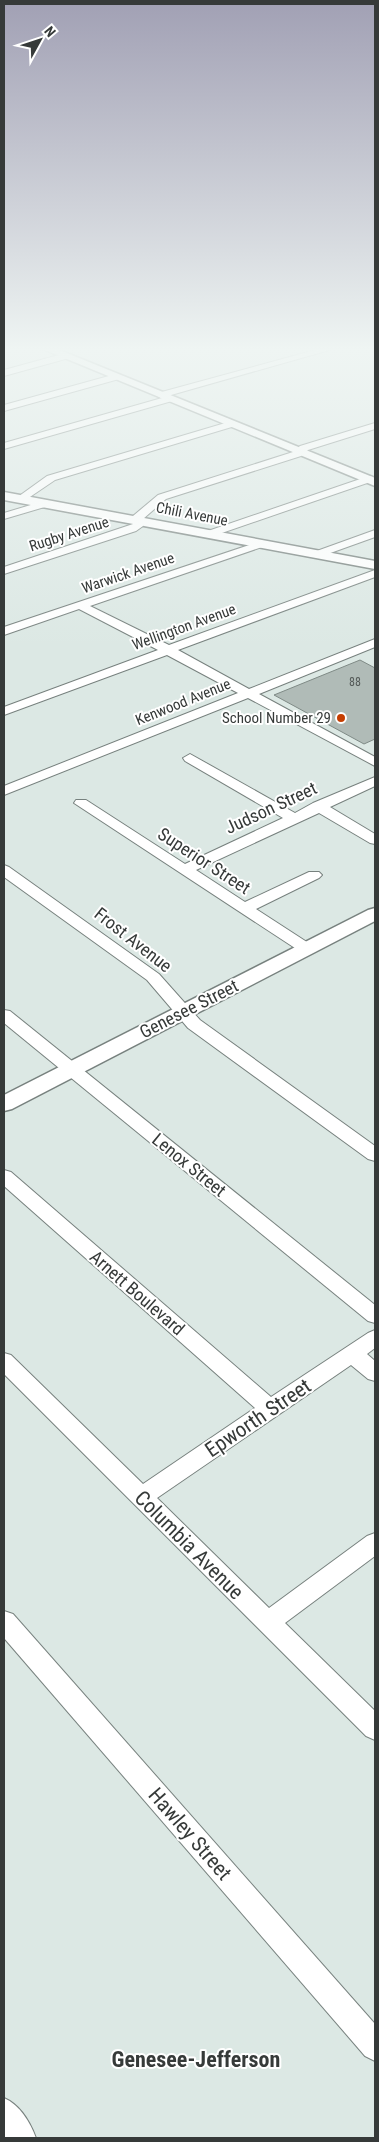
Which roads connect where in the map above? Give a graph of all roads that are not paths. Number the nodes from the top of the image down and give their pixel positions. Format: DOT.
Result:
graph roads {
  1 [pos="155,447"];
  2 [pos="290,447"];
  3 [pos="307,447"];
  4 [pos="300,451"];
  5 [pos="372,480"];
  6 [pos="4,496"];
  7 [pos="20,499"];
  8 [pos="44,504"];
  9 [pos="4,516"];
  10 [pos="139,521"];
  11 [pos="375,533"];
  12 [pos="209,534"];
  13 [pos="261,544"];
  14 [pos="318,554"];
  15 [pos="375,565"];
  16 [pos="4,571"];
  17 [pos="375,573"];
  18 [pos="80,605"];
  19 [pos="4,631"];
  20 [pos="375,643"];
  21 [pos="168,650"];
  22 [pos="246,694"];
  23 [pos="4,711"];
  24 [pos="190,758"];
  25 [pos="375,762"];
  26 [pos="375,781"];
  27 [pos="4,791"];
  28 [pos="81,804"];
  29 [pos="318,806"];
  30 [pos="293,818"];
  31 [pos="375,840"];
  32 [pos="4,870"];
  33 [pos="184,870"];
  34 [pos="314,875"];
  35 [pos="244,909"];
  36 [pos="375,914"];
  37 [pos="307,949"];
  38 [pos="183,1012"];
  39 [pos="4,1015"];
  40 [pos="71,1070"];
  41 [pos="4,1104"];
  42 [pos="375,1155"];
  43 [pos="4,1176"];
  44 [pos="375,1316"];
  45 [pos="375,1338"];
  46 [pos="352,1354"];
  47 [pos="4,1361"];
  48 [pos="375,1373"];
  49 [pos="270,1409"];
  50 [pos="141,1497"];
  51 [pos="375,1543"];
  52 [pos="4,1621"];
  53 [pos="267,1623"];
  54 [pos="375,1728"];
  55 [pos="375,2046"];
  56 [pos="4,2113"];
  57 [pos="21,2138"];
  1 -- 7 [label="street"];
  2 -- 4 [label="main road"];
  3 -- 4 [label="street, Rugby Avenue"];
  4 -- 5 [label="main road"];
  4 -- 10 [label="street, Rugby Avenue"];
  5 -- 12 [label="street"];
  6 -- 7 [label="main road, Chili Avenue"];
  7 -- 8 [label="main road, Chili Avenue"];
  8 -- 9 [label="street"];
  8 -- 10 [label="main road, Chili Avenue"];
  10 -- 12 [label="main road, Chili Avenue"];
  10 -- 16 [label="street, Rugby Avenue"];
  11 -- 14 [label="street"];
  12 -- 13 [label="main road, Chili Avenue"];
  13 -- 14 [label="main road, Chili Avenue"];
  13 -- 18 [label="street, Warwick Avenue"];
  14 -- 15 [label="main road, Chili Avenue"];
  17 -- 21 [label="street, Wellington Avenue"];
  18 -- 19 [label="street, Warwick Avenue"];
  18 -- 21 [label="street"];
  20 -- 22 [label="street, Kenwood Avenue"];
  21 -- 22 [label="street"];
  21 -- 23 [label="street, Wellington Avenue"];
  22 -- 25 [label="street"];
  22 -- 27 [label="street, Kenwood Avenue"];
  24 -- 30 [label="street"];
  26 -- 29 [label="street, Judson Street"];
  28 -- 33 [label="street, Superior Street"];
  29 -- 30 [label="street, Judson Street"];
  29 -- 31 [label="street"];
  30 -- 33 [label="street, Judson Street"];
  32 -- 38 [label="street, Frost Avenue"];
  33 -- 35 [label="street, Superior Street"];
  34 -- 35 [label="street"];
  35 -- 37 [label="street, Superior Street"];
  36 -- 37 [label="main road, Genesee Street"];
  37 -- 38 [label="main road, Genesee Street"];
  38 -- 40 [label="main road, Genesee Street"];
  38 -- 42 [label="street, Frost Avenue"];
  39 -- 40 [label="street, Lenox Street"];
  40 -- 41 [label="main road, Genesee Street"];
  40 -- 44 [label="street, Lenox Street"];
  43 -- 49 [label="street, Arnett Boulevard"];
  45 -- 46 [label="street, Epworth Street"];
  46 -- 48 [label="street"];
  46 -- 49 [label="street, Epworth Street"];
  47 -- 50 [label="street, Columbia Avenue"];
  49 -- 50 [label="street, Epworth Street"];
  50 -- 53 [label="street, Columbia Avenue"];
  51 -- 53 [label="street"];
  52 -- 55 [label="street, Hawley Street"];
  53 -- 54 [label="street, Columbia Avenue"];
  56 -- 57 [label="street"];
}
